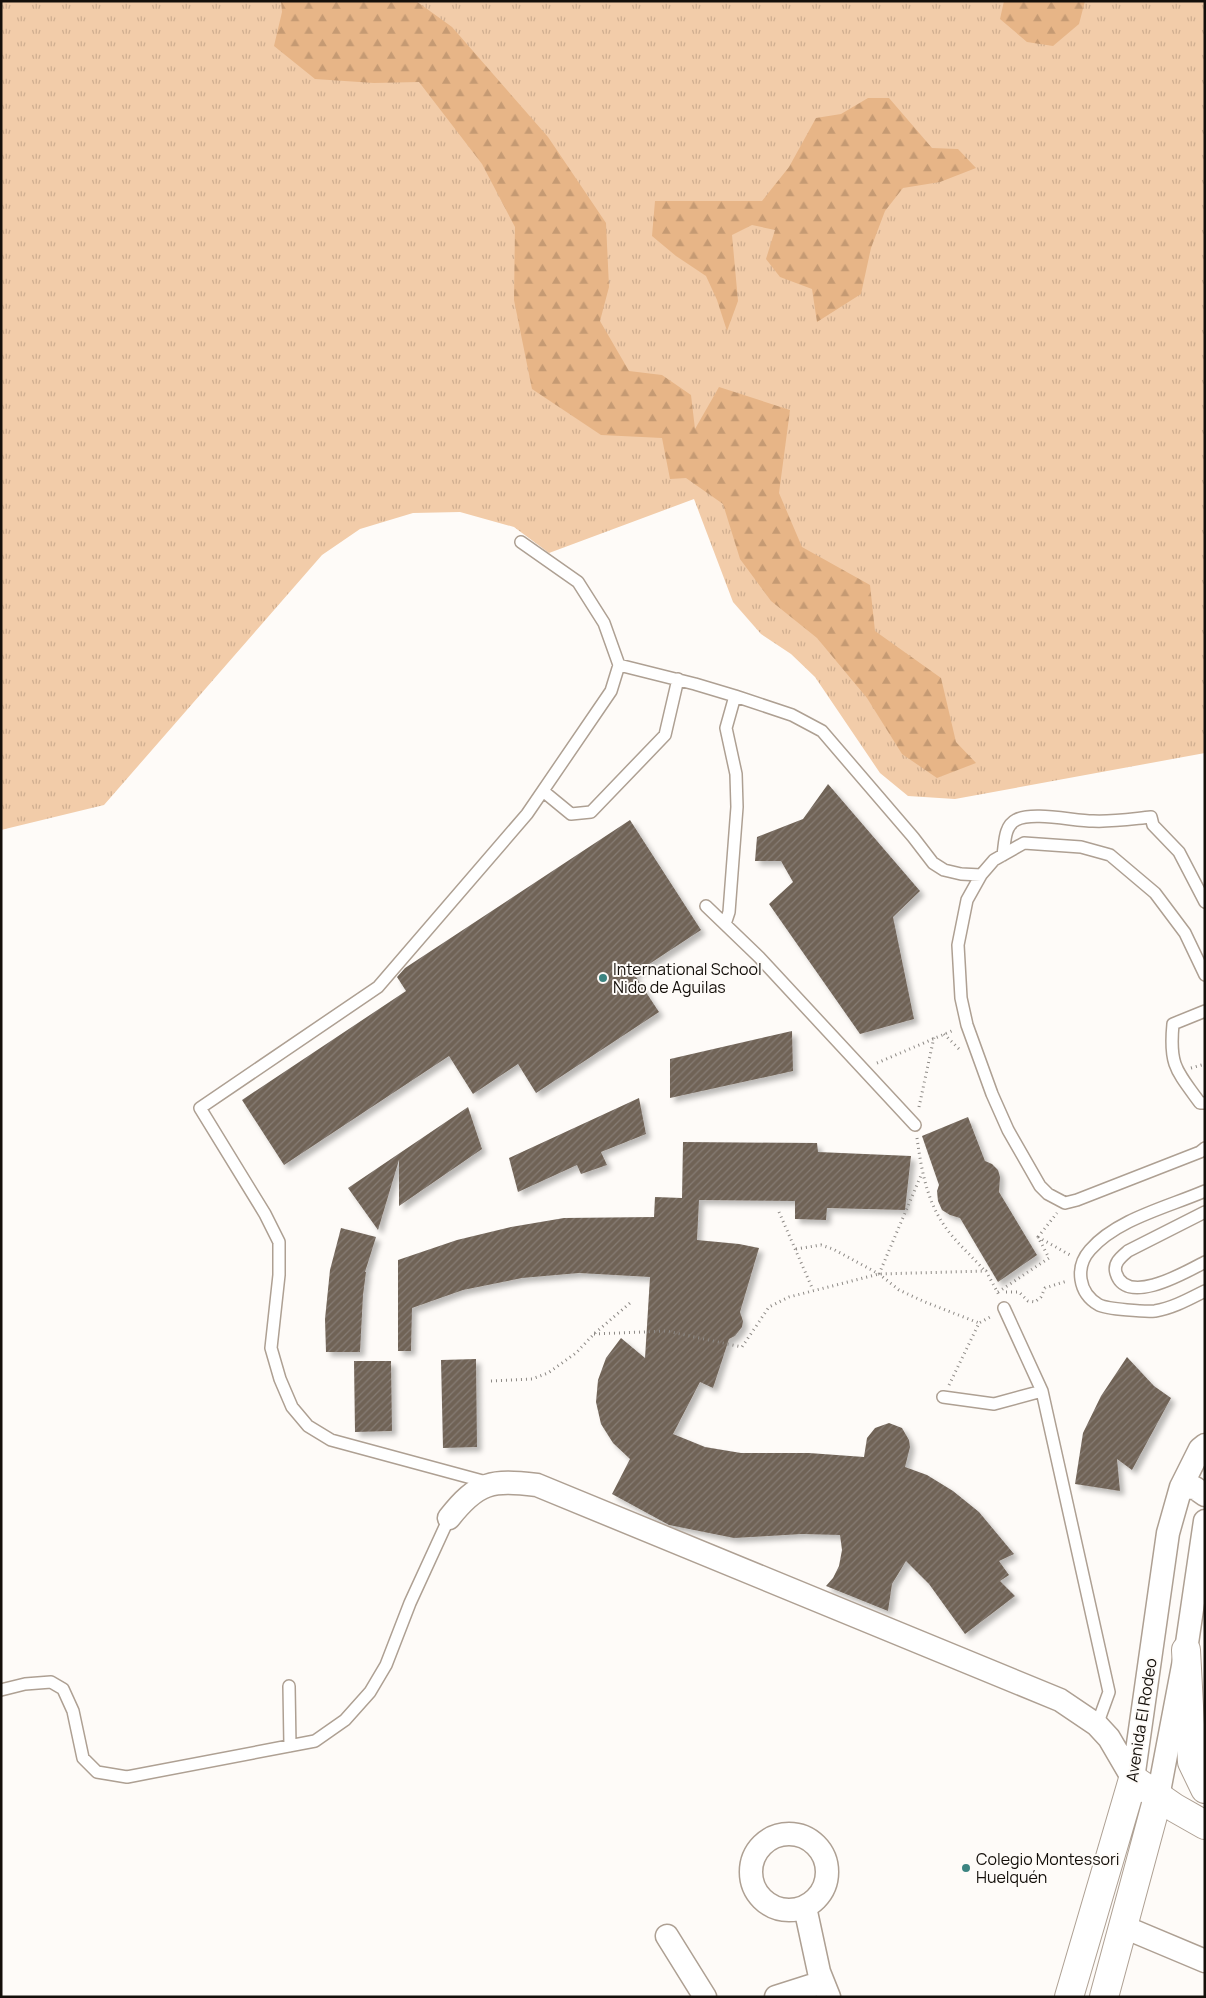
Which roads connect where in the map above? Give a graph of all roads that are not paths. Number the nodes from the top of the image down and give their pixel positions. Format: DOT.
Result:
graph roads {
  1 [pos="521,542"];
  2 [pos="619,665"];
  3 [pos="678,679"];
  4 [pos="735,696"];
  5 [pos="543,792"];
  6 [pos="1003,855"];
  7 [pos="982,875"];
  8 [pos="1205,902"];
  9 [pos="706,906"];
  10 [pos="725,924"];
  11 [pos="1204,970"];
  12 [pos="1205,1011"];
  13 [pos="1205,1103"];
  14 [pos="915,1125"];
  15 [pos="1205,1148"];
  16 [pos="1205,1191"];
  17 [pos="1205,1212"];
  18 [pos="1205,1262"];
  19 [pos="1205,1291"];
  20 [pos="1004,1308"];
  21 [pos="1042,1391"];
  22 [pos="944,1397"];
  23 [pos="1205,1445"];
  24 [pos="491,1484"];
  25 [pos="1180,1487"];
  26 [pos="1205,1495"];
  27 [pos="449,1518"];
  28 [pos="1205,1521"];
  29 [pos="1186,1650"];
  30 [pos="1149,1667"];
  31 [pos="289,1686"];
  32 [pos="1,1690"];
  33 [pos="1103,1732"];
  34 [pos="290,1746"];
  35 [pos="1133,1779"];
  36 [pos="1205,1789"];
  37 [pos="1158,1797"];
  38 [pos="1205,1825"];
  39 [pos="805,1907"];
  40 [pos="1124,1927"];
  41 [pos="667,1936"];
  42 [pos="1205,1961"];
  43 [pos="826,1990"];
  44 [pos="705,1997"];
  45 [pos="776,1997"];
  46 [pos="1069,1997"];
  47 [pos="1104,1997"];
  1 -- 2 [label="lane"];
  2 -- 3 [label="lane"];
  2 -- 5 [label="lane"];
  3 -- 4 [label="lane"];
  3 -- 5 [label="lane"];
  4 -- 7 [label="lane"];
  4 -- 10 [label="lane"];
  5 -- 24 [label="lane"];
  6 -- 7 [label="lane"];
  6 -- 8 [label="lane"];
  6 -- 11 [label="lane"];
  7 -- 15 [label="lane"];
  9 -- 10 [label="lane"];
  10 -- 14 [label="lane"];
  12 -- 13 [label="lane"];
  16 -- 19 [label="lane"];
  17 -- 18 [label="lane"];
  20 -- 21 [label="lane"];
  21 -- 22 [label="lane"];
  21 -- 33 [label="lane"];
  23 -- 25 [label="street, Avenida El Rodeo"];
  24 -- 27 [label="street"];
  24 -- 33 [label="street"];
  25 -- 26 [label="street"];
  25 -- 30 [label="street, Avenida El Rodeo"];
  27 -- 34 [label="lane"];
  28 -- 29 [label="street, Avenida El Rodeo"];
  29 -- 36 [label="street"];
  29 -- 37 [label="street, Avenida El Rodeo"];
  30 -- 33 [label="street"];
  30 -- 35 [label="street, Avenida El Rodeo"];
  31 -- 34 [label="lane"];
  32 -- 34 [label="lane"];
  33 -- 35 [label="street"];
  35 -- 37 [label="street"];
  35 -- 46 [label="street, Avenida El Rodeo"];
  37 -- 38 [label="street"];
  37 -- 40 [label="street, Avenida El Rodeo"];
  39 -- 43 [label="street"];
  40 -- 42 [label="street"];
  40 -- 47 [label="street, Avenida El Rodeo"];
  41 -- 44 [label="street"];
  43 -- 45 [label="street"];
}
